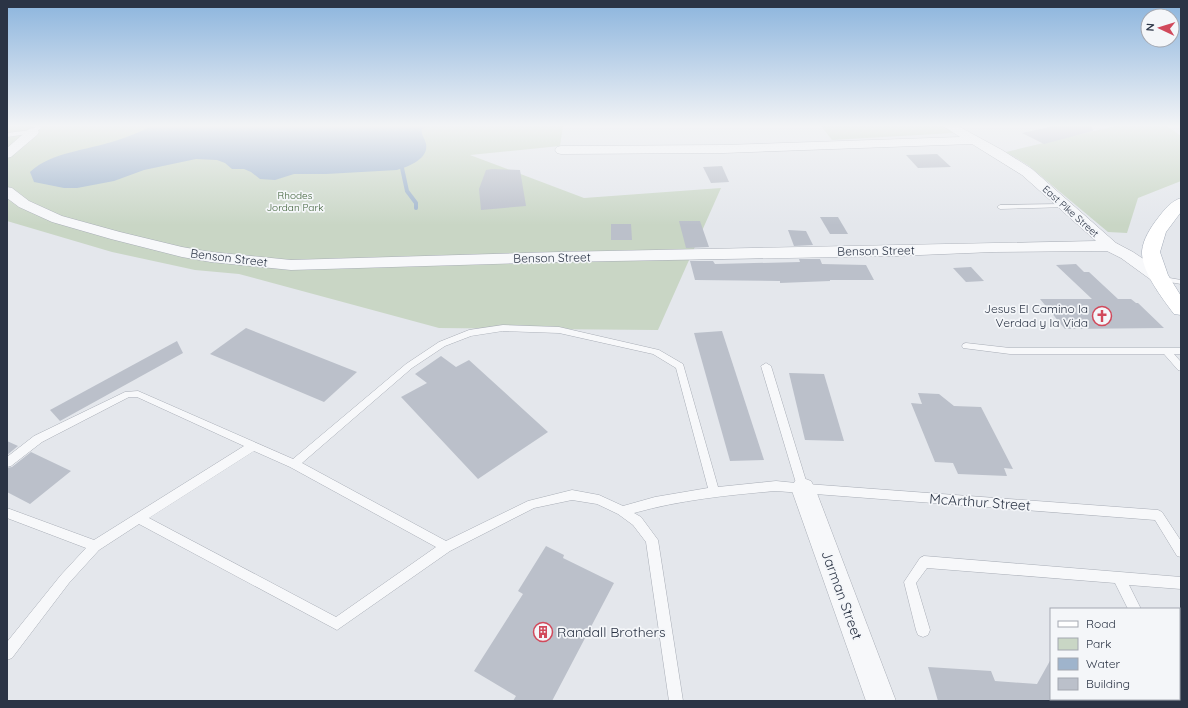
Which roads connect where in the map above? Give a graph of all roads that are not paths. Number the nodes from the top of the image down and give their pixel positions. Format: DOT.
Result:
graph roads {
  1 [pos="1007,159"];
  2 [pos="7,191"];
  3 [pos="1181,203"];
  4 [pos="1065,206"];
  5 [pos="1000,208"];
  6 [pos="1110,246"];
  7 [pos="1160,278"];
  8 [pos="1181,282"];
  9 [pos="1181,309"];
  10 [pos="966,346"];
  11 [pos="1166,350"];
  12 [pos="1181,351"];
  13 [pos="766,366"];
  14 [pos="1181,368"];
  15 [pos="253,446"];
  16 [pos="7,463"];
  17 [pos="294,464"];
  18 [pos="803,488"];
  19 [pos="714,492"];
  20 [pos="622,512"];
  21 [pos="7,513"];
  22 [pos="139,518"];
  23 [pos="95,546"];
  24 [pos="446,547"];
  25 [pos="1181,552"];
  26 [pos="1118,577"];
  27 [pos="1181,583"];
  28 [pos="1134,608"];
  29 [pos="923,630"];
  30 [pos="7,653"];
  31 [pos="676,701"];
  32 [pos="881,701"];
  1 -- 4 [label="street, East Pike Street"];
  2 -- 6 [label="street, Benson Street"];
  3 -- 7 [label="main road"];
  4 -- 5 [label="lane"];
  4 -- 6 [label="street, East Pike Street"];
  6 -- 7 [label="street, East Pike Street"];
  7 -- 8 [label="lane"];
  7 -- 9 [label="main road, East Pike Street"];
  10 -- 11 [label="lane"];
  11 -- 12 [label="lane"];
  11 -- 14 [label="lane"];
  13 -- 18 [label="lane"];
  15 -- 16 [label="lane"];
  15 -- 17 [label="lane"];
  15 -- 22 [label="lane"];
  17 -- 19 [label="lane"];
  17 -- 24 [label="lane"];
  18 -- 19 [label="lane, McArthur Street"];
  18 -- 25 [label="lane, McArthur Street"];
  18 -- 32 [label="street, Jarman Street"];
  19 -- 20 [label="lane, McArthur Street"];
  20 -- 24 [label="lane"];
  20 -- 31 [label="lane"];
  21 -- 23 [label="lane"];
  22 -- 23 [label="lane"];
  22 -- 24 [label="lane"];
  23 -- 30 [label="lane"];
  26 -- 27 [label="lane"];
  26 -- 28 [label="lane"];
  26 -- 29 [label="lane"];
}
